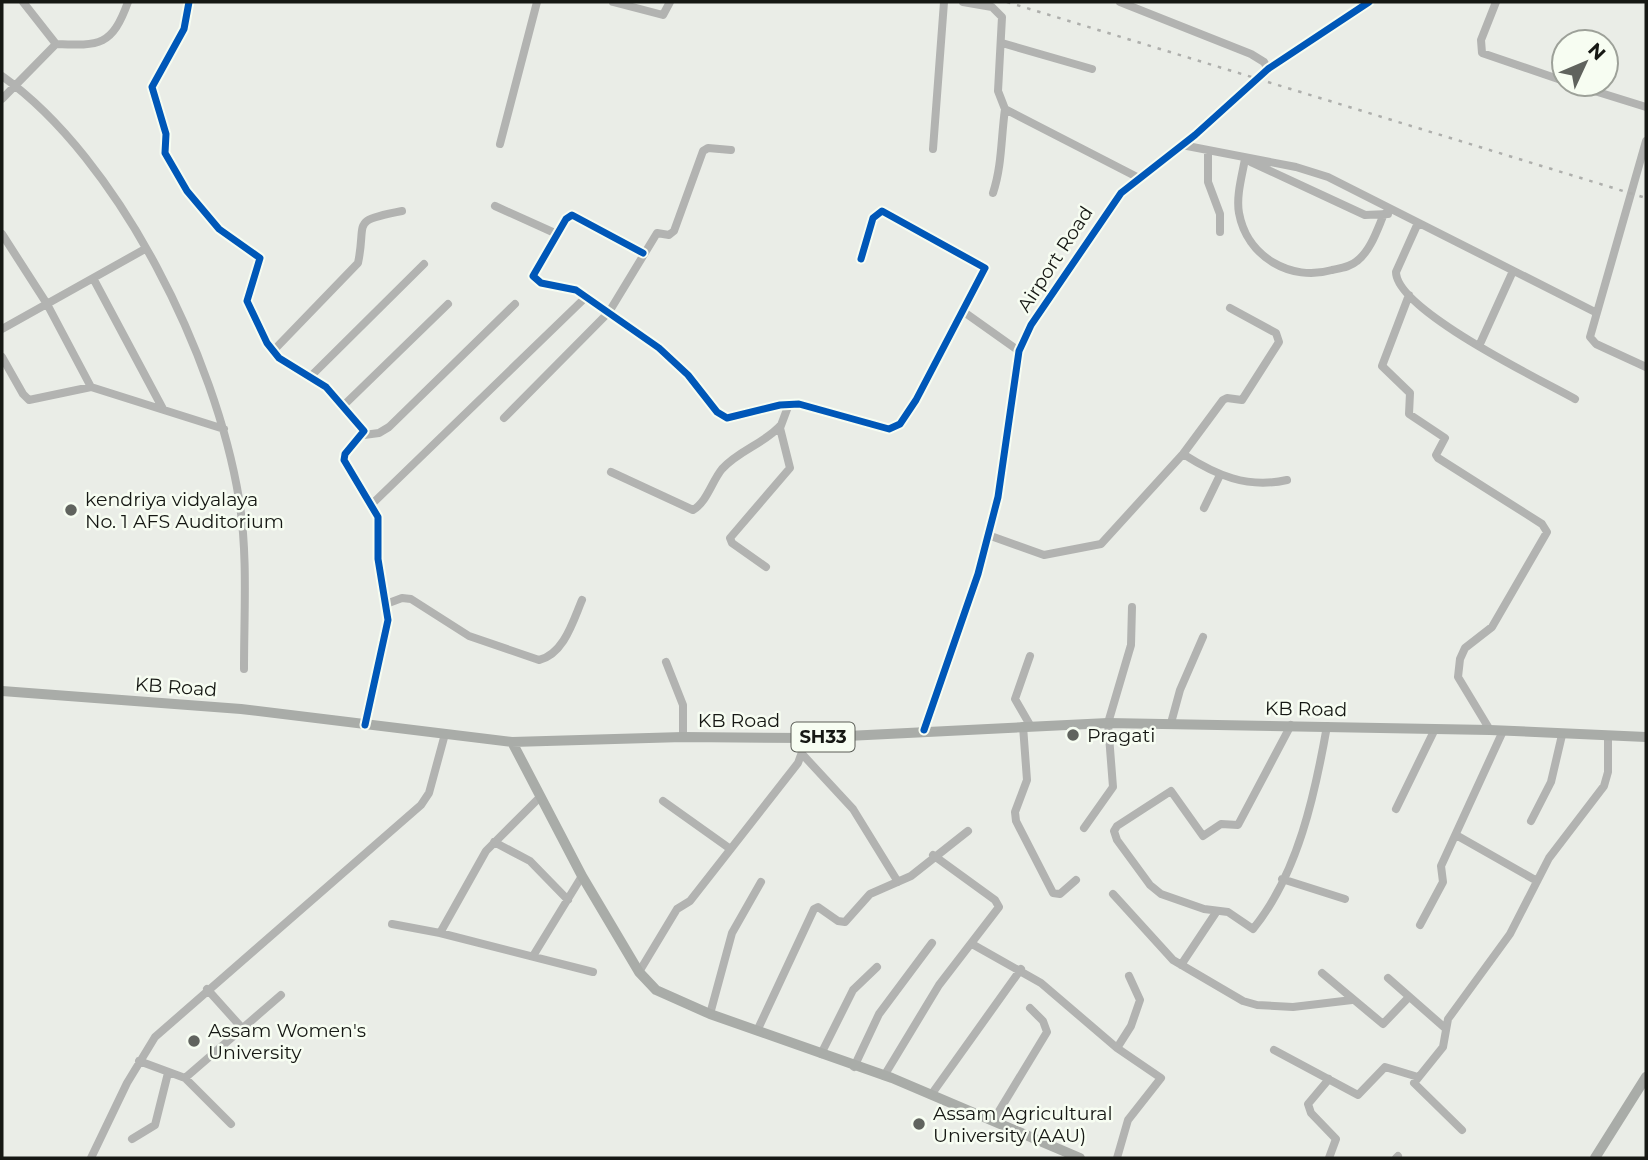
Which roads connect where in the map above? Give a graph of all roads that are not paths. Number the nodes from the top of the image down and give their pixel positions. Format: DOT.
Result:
graph roads {
  1 [pos="23,2"];
  2 [pos="128,2"];
  3 [pos="189,2"];
  4 [pos="537,2"];
  5 [pos="613,2"];
  6 [pos="670,2"];
  7 [pos="944,2"];
  8 [pos="963,2"];
  9 [pos="1120,2"];
  10 [pos="1369,2"];
  11 [pos="1496,2"];
  12 [pos="1002,43"];
  13 [pos="55,44"];
  14 [pos="1092,69"];
  15 [pos="1269,69"];
  16 [pos="2,76"];
  17 [pos="1550,76"];
  18 [pos="15,85"];
  19 [pos="1617,98"];
  20 [pos="2,100"];
  21 [pos="1646,107"];
  22 [pos="1005,109"];
  23 [pos="1646,141"];
  24 [pos="500,144"];
  25 [pos="1182,145"];
  26 [pos="933,149"];
  27 [pos="731,150"];
  28 [pos="1208,150"];
  29 [pos="1242,158"];
  30 [pos="1139,178"];
  31 [pos="993,193"];
  32 [pos="495,206"];
  33 [pos="402,211"];
  34 [pos="1396,213"];
  35 [pos="1384,214"];
  36 [pos="1418,223"];
  37 [pos="1220,232"];
  38 [pos="2,234"];
  39 [pos="557,234"];
  40 [pos="145,249"];
  41 [pos="643,253"];
  42 [pos="861,260"];
  43 [pos="424,264"];
  44 [pos="1513,271"];
  45 [pos="93,278"];
  46 [pos="1409,295"];
  47 [pos="587,296"];
  48 [pos="47,304"];
  49 [pos="448,304"];
  50 [pos="515,304"];
  51 [pos="1230,308"];
  52 [pos="609,312"];
  53 [pos="964,312"];
  54 [pos="1595,312"];
  55 [pos="2,329"];
  56 [pos="1479,346"];
  57 [pos="273,351"];
  58 [pos="1019,351"];
  59 [pos="2,356"];
  60 [pos="1646,367"];
  61 [pos="311,376"];
  62 [pos="91,387"];
  63 [pos="1575,399"];
  64 [pos="789,404"];
  65 [pos="344,405"];
  66 [pos="163,408"];
  67 [pos="504,418"];
  68 [pos="780,425"];
  69 [pos="224,429"];
  70 [pos="363,435"];
  71 [pos="1183,454"];
  72 [pos="611,472"];
  73 [pos="1220,475"];
  74 [pos="1287,480"];
  75 [pos="372,504"];
  76 [pos="1204,508"];
  77 [pos="988,535"];
  78 [pos="766,568"];
  79 [pos="582,600"];
  80 [pos="386,604"];
  81 [pos="1132,607"];
  82 [pos="1203,637"];
  83 [pos="1030,656"];
  84 [pos="666,662"];
  85 [pos="244,669"];
  86 [pos="2,691"];
  87 [pos="1108,723"];
  88 [pos="1171,723"];
  89 [pos="365,725"];
  90 [pos="1291,725"];
  91 [pos="1026,726"];
  92 [pos="1327,726"];
  93 [pos="1434,729"];
  94 [pos="924,730"];
  95 [pos="1490,730"];
  96 [pos="1503,731"];
  97 [pos="444,734"];
  98 [pos="1562,735"];
  99 [pos="683,737"];
  100 [pos="1608,737"];
  101 [pos="1646,737"];
  102 [pos="807,738"];
  103 [pos="512,742"];
  104 [pos="803,755"];
  105 [pos="539,798"];
  106 [pos="663,801"];
  107 [pos="1396,809"];
  108 [pos="1531,821"];
  109 [pos="1084,828"];
  110 [pos="968,831"];
  111 [pos="1455,835"];
  112 [pos="494,842"];
  113 [pos="729,848"];
  114 [pos="933,855"];
  115 [pos="582,876"];
  116 [pos="1282,879"];
  117 [pos="1076,880"];
  118 [pos="761,881"];
  119 [pos="1537,881"];
  120 [pos="898,882"];
  121 [pos="1113,894"];
  122 [pos="1345,899"];
  123 [pos="568,900"];
  124 [pos="1217,911"];
  125 [pos="392,924"];
  126 [pos="1420,925"];
  127 [pos="440,933"];
  128 [pos="932,943"];
  129 [pos="972,944"];
  130 [pos="533,956"];
  131 [pos="1181,965"];
  132 [pos="877,967"];
  133 [pos="1021,969"];
  134 [pos="593,972"];
  135 [pos="639,972"];
  136 [pos="1322,973"];
  137 [pos="1129,976"];
  138 [pos="1388,978"];
  139 [pos="207,989"];
  140 [pos="281,995"];
  141 [pos="1408,998"];
  142 [pos="1352,1000"];
  143 [pos="1030,1008"];
  144 [pos="710,1014"];
  145 [pos="242,1028"];
  146 [pos="1445,1028"];
  147 [pos="757,1031"];
  148 [pos="1117,1048"];
  149 [pos="1274,1050"];
  150 [pos="821,1054"];
  151 [pos="139,1062"];
  152 [pos="854,1067"];
  153 [pos="168,1073"];
  154 [pos="884,1076"];
  155 [pos="1646,1076"];
  156 [pos="1418,1077"];
  157 [pos="185,1078"];
  158 [pos="1329,1079"];
  159 [pos="1642,1093"];
  160 [pos="931,1095"];
  161 [pos="993,1121"];
  162 [pos="231,1124"];
  163 [pos="1462,1129"];
  164 [pos="132,1139"];
  165 [pos="91,1158"];
  166 [pos="1080,1158"];
  167 [pos="1116,1158"];
  168 [pos="1329,1158"];
  169 [pos="1595,1158"];
  1 -- 13 [label="street"];
  2 -- 13 [label="street"];
  3 -- 57 [label="street"];
  4 -- 24 [label="street"];
  5 -- 6 [label="street"];
  7 -- 26 [label="street"];
  8 -- 12 [label="street"];
  9 -- 15 [label="street"];
  10 -- 15 [label="street, Airport Road"];
  11 -- 17 [label="street"];
  12 -- 14 [label="street"];
  12 -- 22 [label="street"];
  13 -- 18 [label="street"];
  15 -- 25 [label="street, Airport Road"];
  16 -- 18 [label="street"];
  18 -- 20 [label="street"];
  18 -- 40 [label="street"];
  19 -- 21 [label="street"];
  22 -- 30 [label="street"];
  22 -- 31 [label="street"];
  23 -- 54 [label="street"];
  25 -- 28 [label="street"];
  25 -- 30 [label="street, Airport Road"];
  27 -- 41 [label="street"];
  28 -- 29 [label="street"];
  28 -- 37 [label="street"];
  29 -- 34 [label="street"];
  29 -- 35 [label="street"];
  29 -- 35 [label="street"];
  30 -- 58 [label="street, Airport Road"];
  32 -- 39 [label="street"];
  33 -- 57 [label="street"];
  34 -- 35 [label="street"];
  34 -- 36 [label="street"];
  36 -- 44 [label="street"];
  36 -- 46 [label="street"];
  38 -- 48 [label="street"];
  39 -- 41 [label="street"];
  39 -- 47 [label="street"];
  40 -- 45 [label="street"];
  40 -- 69 [label="street"];
  41 -- 52 [label="street"];
  42 -- 53 [label="street"];
  43 -- 61 [label="street"];
  44 -- 54 [label="street"];
  44 -- 56 [label="street"];
  45 -- 48 [label="street"];
  45 -- 66 [label="street"];
  46 -- 56 [label="street"];
  46 -- 95 [label="street"];
  47 -- 52 [label="street"];
  47 -- 75 [label="street"];
  48 -- 55 [label="street"];
  48 -- 62 [label="street"];
  49 -- 65 [label="street"];
  50 -- 70 [label="street"];
  51 -- 71 [label="street"];
  52 -- 64 [label="street"];
  52 -- 67 [label="street"];
  53 -- 58 [label="street"];
  53 -- 64 [label="street"];
  54 -- 60 [label="street"];
  56 -- 63 [label="street"];
  57 -- 61 [label="street"];
  58 -- 77 [label="street, Airport Road"];
  59 -- 62 [label="street"];
  61 -- 65 [label="street"];
  62 -- 66 [label="street"];
  64 -- 68 [label="street"];
  65 -- 70 [label="street"];
  66 -- 69 [label="street"];
  68 -- 72 [label="street"];
  68 -- 78 [label="street"];
  69 -- 85 [label="street"];
  70 -- 75 [label="street"];
  71 -- 73 [label="street"];
  71 -- 77 [label="street"];
  73 -- 74 [label="street"];
  73 -- 76 [label="street"];
  75 -- 80 [label="street"];
  77 -- 94 [label="street, Airport Road"];
  79 -- 80 [label="street"];
  80 -- 89 [label="street"];
  81 -- 87 [label="street"];
  82 -- 88 [label="street"];
  83 -- 91 [label="street"];
  84 -- 99 [label="street"];
  86 -- 89 [label="main road, KB Road / SH33"];
  87 -- 88 [label="main road, KB Road / SH33"];
  87 -- 91 [label="main road, KB Road / SH33"];
  87 -- 109 [label="street"];
  88 -- 90 [label="main road, KB Road / SH33"];
  89 -- 97 [label="main road, KB Road / SH33"];
  90 -- 92 [label="main road, KB Road / SH33"];
  90 -- 124 [label="street"];
  91 -- 94 [label="main road, KB Road / SH33"];
  91 -- 117 [label="street"];
  92 -- 93 [label="main road, KB Road / SH33"];
  92 -- 116 [label="street"];
  93 -- 95 [label="main road, KB Road / SH33"];
  93 -- 107 [label="street"];
  94 -- 102 [label="main road, KB Road / SH33"];
  95 -- 96 [label="main road, KB Road / SH33"];
  96 -- 98 [label="main road, KB Road / SH33"];
  96 -- 111 [label="street"];
  97 -- 103 [label="main road, KB Road / SH33"];
  97 -- 139 [label="street"];
  98 -- 100 [label="main road, KB Road / SH33"];
  98 -- 108 [label="street"];
  99 -- 102 [label="main road, KB Road / SH33"];
  99 -- 103 [label="main road, KB Road / SH33"];
  100 -- 101 [label="main road, KB Road / SH33"];
  100 -- 119 [label="street"];
  102 -- 104 [label="street"];
  103 -- 105 [label="main road"];
  104 -- 113 [label="street"];
  104 -- 120 [label="street"];
  105 -- 112 [label="street"];
  105 -- 115 [label="main road"];
  106 -- 113 [label="street"];
  110 -- 114 [label="street"];
  111 -- 119 [label="street"];
  111 -- 126 [label="street"];
  112 -- 123 [label="street"];
  112 -- 127 [label="street"];
  113 -- 135 [label="street"];
  114 -- 120 [label="street"];
  114 -- 129 [label="street"];
  115 -- 123 [label="street"];
  115 -- 135 [label="main road"];
  116 -- 122 [label="street"];
  116 -- 124 [label="street"];
  118 -- 144 [label="street"];
  119 -- 146 [label="street"];
  120 -- 147 [label="street"];
  121 -- 131 [label="street"];
  123 -- 130 [label="street"];
  124 -- 131 [label="street"];
  125 -- 127 [label="street"];
  127 -- 130 [label="street"];
  128 -- 152 [label="street"];
  129 -- 133 [label="street"];
  129 -- 154 [label="street"];
  130 -- 134 [label="street"];
  131 -- 142 [label="street"];
  132 -- 150 [label="street"];
  133 -- 148 [label="street"];
  133 -- 160 [label="street"];
  135 -- 144 [label="main road"];
  136 -- 142 [label="street"];
  137 -- 148 [label="street"];
  138 -- 141 [label="street"];
  139 -- 145 [label="street"];
  139 -- 151 [label="street"];
  140 -- 145 [label="street"];
  141 -- 142 [label="street"];
  141 -- 146 [label="street"];
  143 -- 161 [label="street"];
  144 -- 147 [label="main road"];
  145 -- 157 [label="street"];
  146 -- 156 [label="street"];
  147 -- 150 [label="main road"];
  148 -- 167 [label="street"];
  149 -- 158 [label="street"];
  150 -- 152 [label="main road"];
  151 -- 153 [label="street"];
  151 -- 165 [label="street"];
  152 -- 154 [label="main road"];
  153 -- 157 [label="street"];
  153 -- 164 [label="street"];
  154 -- 160 [label="main road"];
  155 -- 159 [label="main road"];
  156 -- 158 [label="street"];
  156 -- 163 [label="street"];
  157 -- 162 [label="street"];
  158 -- 168 [label="street"];
  159 -- 169 [label="main road"];
  160 -- 161 [label="main road"];
  161 -- 166 [label="main road"];
}
